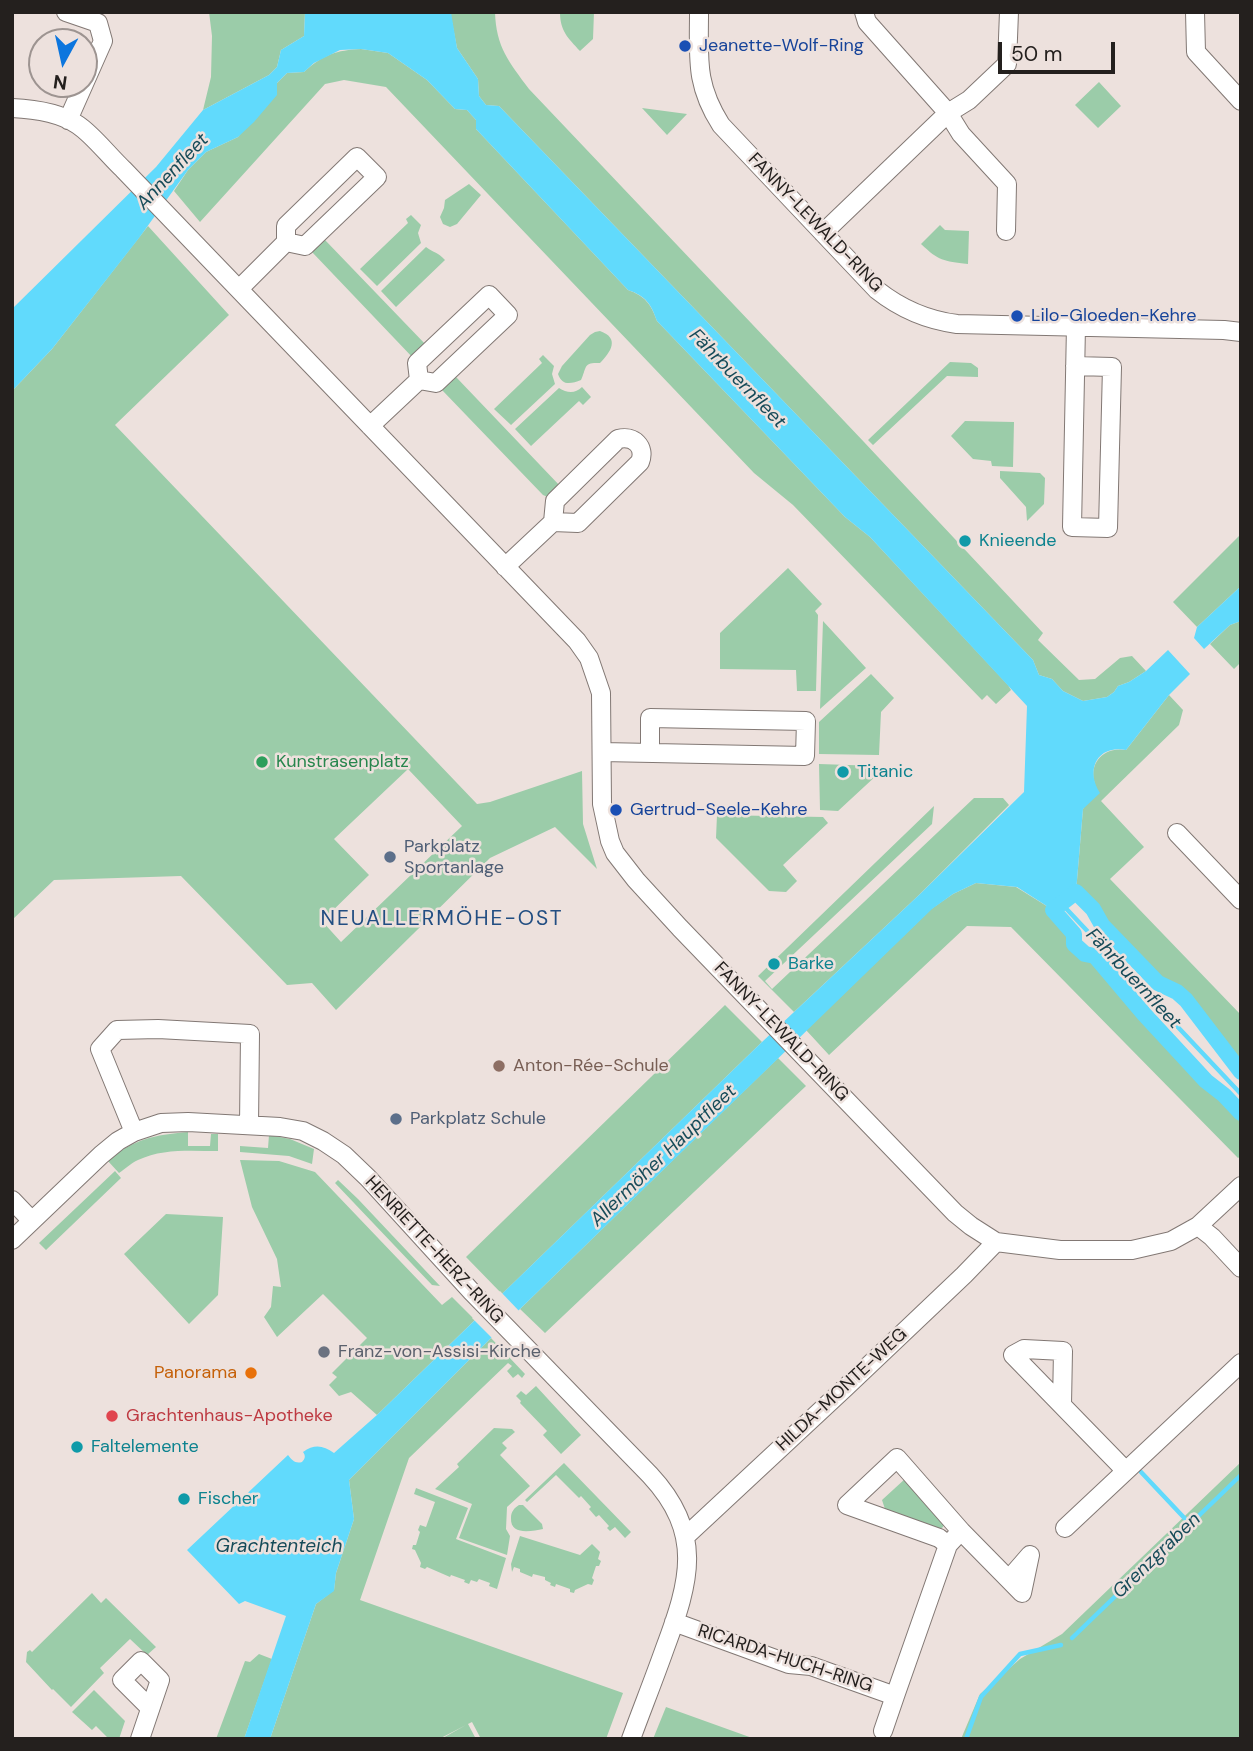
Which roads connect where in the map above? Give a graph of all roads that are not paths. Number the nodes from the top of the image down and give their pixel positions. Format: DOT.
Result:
graph roads {
  1 [pos="66,12"];
  2 [pos="699,12"];
  3 [pos="864,12"];
  4 [pos="1009,12"];
  5 [pos="1198,15"];
  6 [pos="1241,101"];
  7 [pos="12,108"];
  8 [pos="948,113"];
  9 [pos="68,120"];
  10 [pos="1006,231"];
  11 [pos="823,233"];
  12 [pos="286,242"];
  13 [pos="239,289"];
  14 [pos="1076,327"];
  15 [pos="1241,332"];
  16 [pos="1075,366"];
  17 [pos="419,380"];
  18 [pos="370,426"];
  19 [pos="553,522"];
  20 [pos="505,567"];
  21 [pos="602,752"];
  22 [pos="650,752"];
  23 [pos="1177,833"];
  24 [pos="1241,900"];
  25 [pos="249,1125"];
  26 [pos="134,1132"];
  27 [pos="1241,1186"];
  28 [pos="12,1200"];
  29 [pos="32,1221"];
  30 [pos="1198,1226"];
  31 [pos="12,1240"];
  32 [pos="996,1242"];
  33 [pos="1241,1268"];
  34 [pos="1241,1363"];
  35 [pos="1062,1404"];
  36 [pos="1125,1470"];
  37 [pos="862,1491"];
  38 [pos="877,1516"];
  39 [pos="1065,1528"];
  40 [pos="961,1531"];
  41 [pos="686,1536"];
  42 [pos="948,1545"];
  43 [pos="1010,1578"];
  44 [pos="674,1622"];
  45 [pos="895,1696"];
  46 [pos="150,1708"];
  47 [pos="883,1731"];
  48 [pos="140,1739"];
  49 [pos="631,1739"];
  1 -- 9 [label="street"];
  2 -- 11 [label="street, FANNY-LEWALD-RING"];
  3 -- 8 [label="street"];
  4 -- 8 [label="street"];
  5 -- 6 [label="street"];
  7 -- 9 [label="street, FANNY-LEWALD-RING"];
  8 -- 10 [label="street"];
  8 -- 11 [label="street"];
  9 -- 13 [label="street, FANNY-LEWALD-RING"];
  11 -- 14 [label="street, FANNY-LEWALD-RING"];
  12 -- 12 [label="street"];
  12 -- 13 [label="street"];
  13 -- 18 [label="street, FANNY-LEWALD-RING"];
  14 -- 15 [label="street, FANNY-LEWALD-RING"];
  14 -- 16 [label="street"];
  16 -- 16 [label="street"];
  17 -- 17 [label="street"];
  17 -- 18 [label="street"];
  18 -- 20 [label="street, FANNY-LEWALD-RING"];
  19 -- 19 [label="street"];
  19 -- 20 [label="street"];
  20 -- 21 [label="street, FANNY-LEWALD-RING"];
  21 -- 22 [label="street"];
  21 -- 32 [label="street, FANNY-LEWALD-RING"];
  22 -- 22 [label="street"];
  23 -- 24 [label="street"];
  25 -- 26 [label="street, HENRIETTE-HERZ-RING"];
  25 -- 26 [label="street"];
  25 -- 41 [label="street, HENRIETTE-HERZ-RING"];
  26 -- 29 [label="street, HENRIETTE-HERZ-RING"];
  27 -- 30 [label="street, FANNY-LEWALD-RING"];
  28 -- 29 [label="street"];
  29 -- 31 [label="street, HENRIETTE-HERZ-RING"];
  30 -- 32 [label="street, FANNY-LEWALD-RING"];
  30 -- 33 [label="street"];
  32 -- 41 [label="street, HILDA-MONTE-WEG"];
  34 -- 36 [label="street"];
  35 -- 36 [label="street"];
  36 -- 39 [label="street"];
  37 -- 38 [label="street"];
  37 -- 38 [label="street"];
  37 -- 40 [label="street"];
  38 -- 42 [label="street"];
  40 -- 42 [label="street, RICARDA-HUCH-RING"];
  40 -- 43 [label="street"];
  41 -- 44 [label="street, HENRIETTE-HERZ-RING"];
  42 -- 45 [label="street, RICARDA-HUCH-RING"];
  44 -- 45 [label="street, RICARDA-HUCH-RING"];
  44 -- 49 [label="street, HENRIETTE-HERZ-RING"];
  45 -- 47 [label="street, RICARDA-HUCH-RING"];
  46 -- 48 [label="street"];
}
